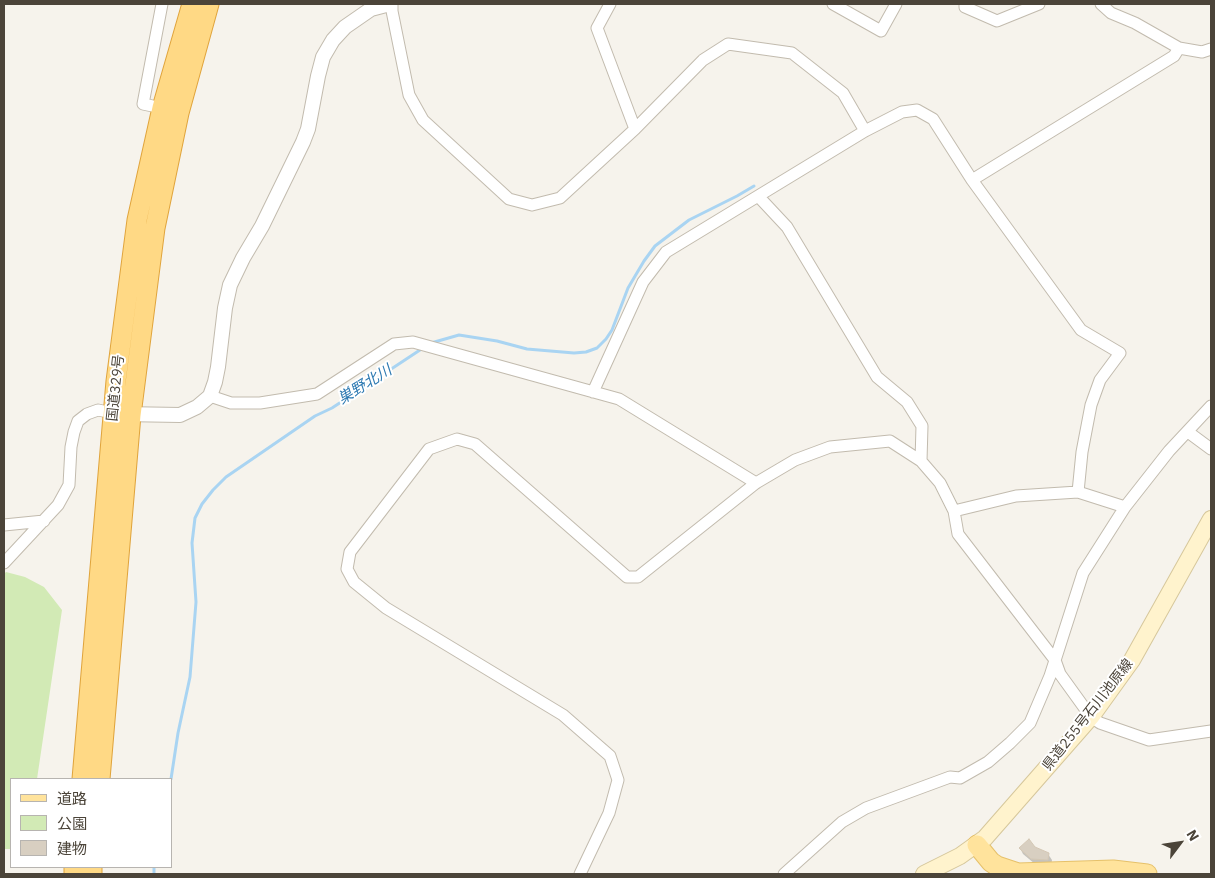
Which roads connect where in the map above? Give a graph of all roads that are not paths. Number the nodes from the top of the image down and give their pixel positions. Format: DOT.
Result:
graph roads {
  1 [pos="162,4"];
  2 [pos="192,4"];
  3 [pos="209,4"];
  4 [pos="391,4"];
  5 [pos="610,4"];
  6 [pos="833,4"];
  7 [pos="896,4"];
  8 [pos="965,4"];
  9 [pos="1039,4"];
  10 [pos="1101,4"];
  11 [pos="1180,48"];
  12 [pos="1211,49"];
  13 [pos="162,108"];
  14 [pos="635,129"];
  15 [pos="865,131"];
  16 [pos="972,180"];
  17 [pos="758,196"];
  18 [pos="594,392"];
  19 [pos="210,396"];
  20 [pos="1211,406"];
  21 [pos="122,414"];
  22 [pos="1188,432"];
  23 [pos="1211,449"];
  24 [pos="921,461"];
  25 [pos="756,483"];
  26 [pos="1078,492"];
  27 [pos="1125,507"];
  28 [pos="954,511"];
  29 [pos="1211,519"];
  30 [pos="44,520"];
  31 [pos="4,526"];
  32 [pos="4,564"];
  33 [pos="1055,660"];
  34 [pos="1091,717"];
  35 [pos="1211,731"];
  36 [pos="82,778"];
  37 [pos="100,778"];
  38 [pos="977,845"];
  39 [pos="1113,872"];
  40 [pos="580,874"];
  41 [pos="784,874"];
  42 [pos="924,874"];
  43 [pos="1147,874"];
  1 -- 13 [label="street"];
  2 -- 13 [label="highway, 国道329号"];
  3 -- 21 [label="highway, 国道329号"];
  4 -- 14 [label="street"];
  4 -- 19 [label="street"];
  5 -- 14 [label="street"];
  6 -- 7 [label="street"];
  8 -- 9 [label="street"];
  10 -- 11 [label="street"];
  11 -- 12 [label="street"];
  11 -- 16 [label="street"];
  13 -- 21 [label="highway, 国道329号"];
  14 -- 15 [label="street"];
  15 -- 16 [label="street"];
  15 -- 17 [label="street"];
  16 -- 26 [label="street"];
  17 -- 18 [label="street"];
  17 -- 24 [label="street"];
  18 -- 19 [label="street"];
  18 -- 25 [label="street"];
  19 -- 21 [label="street"];
  20 -- 22 [label="street"];
  21 -- 30 [label="street"];
  21 -- 36 [label="highway, 国道329号"];
  21 -- 37 [label="highway, 国道329号"];
  22 -- 23 [label="street"];
  22 -- 27 [label="street"];
  24 -- 25 [label="street"];
  24 -- 28 [label="street"];
  25 -- 40 [label="street"];
  26 -- 27 [label="street"];
  26 -- 28 [label="street"];
  27 -- 33 [label="street"];
  28 -- 33 [label="street"];
  29 -- 34 [label="main road, 県道255号石川池原線"];
  30 -- 31 [label="street"];
  30 -- 32 [label="street"];
  33 -- 34 [label="street"];
  33 -- 41 [label="street"];
  34 -- 35 [label="street"];
  34 -- 38 [label="main road, 県道255号石川池原線"];
  38 -- 39 [label="main road"];
  38 -- 42 [label="main road, 県道255号石川池原線"];
  39 -- 43 [label="main road"];
}
